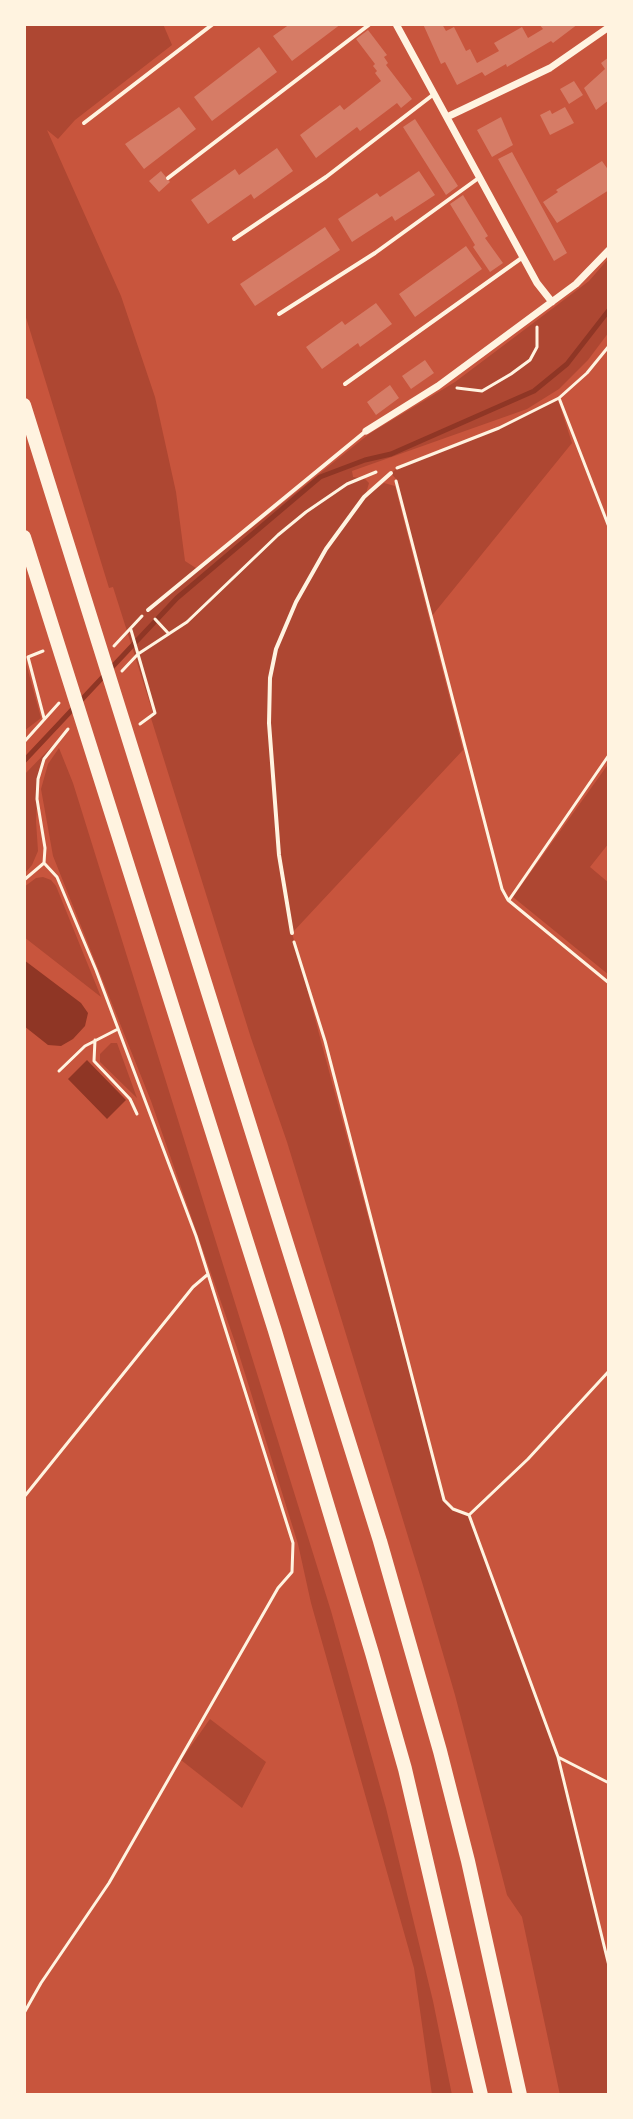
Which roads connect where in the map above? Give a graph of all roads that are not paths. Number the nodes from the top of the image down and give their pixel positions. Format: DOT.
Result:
graph roads {
  1 [pos="213,24"];
  2 [pos="370,24"];
  3 [pos="396,24"];
  4 [pos="609,27"];
  5 [pos="434,94"];
  6 [pos="447,117"];
  7 [pos="84,123"];
  8 [pos="480,177"];
  9 [pos="168,178"];
  10 [pos="234,239"];
  11 [pos="609,250"];
  12 [pos="523,257"];
  13 [pos="552,302"];
  14 [pos="279,314"];
  15 [pos="345,384"];
  16 [pos="24,405"];
  17 [pos="366,431"];
  18 [pos="391,473"];
  19 [pos="24,537"];
  20 [pos="148,610"];
  21 [pos="292,933"];
  22 [pos="481,2095"];
  23 [pos="520,2095"];
  1 -- 7 [label="lane"];
  2 -- 9 [label="lane"];
  3 -- 5 [label="street"];
  4 -- 6 [label="street"];
  5 -- 6 [label="street"];
  5 -- 10 [label="lane"];
  6 -- 8 [label="street"];
  8 -- 12 [label="street"];
  8 -- 14 [label="lane"];
  11 -- 13 [label="street"];
  12 -- 13 [label="street"];
  12 -- 15 [label="lane"];
  13 -- 17 [label="street"];
  16 -- 23 [label="highway"];
  17 -- 20 [label="lane"];
  18 -- 21 [label="lane"];
  19 -- 22 [label="highway"];
}
